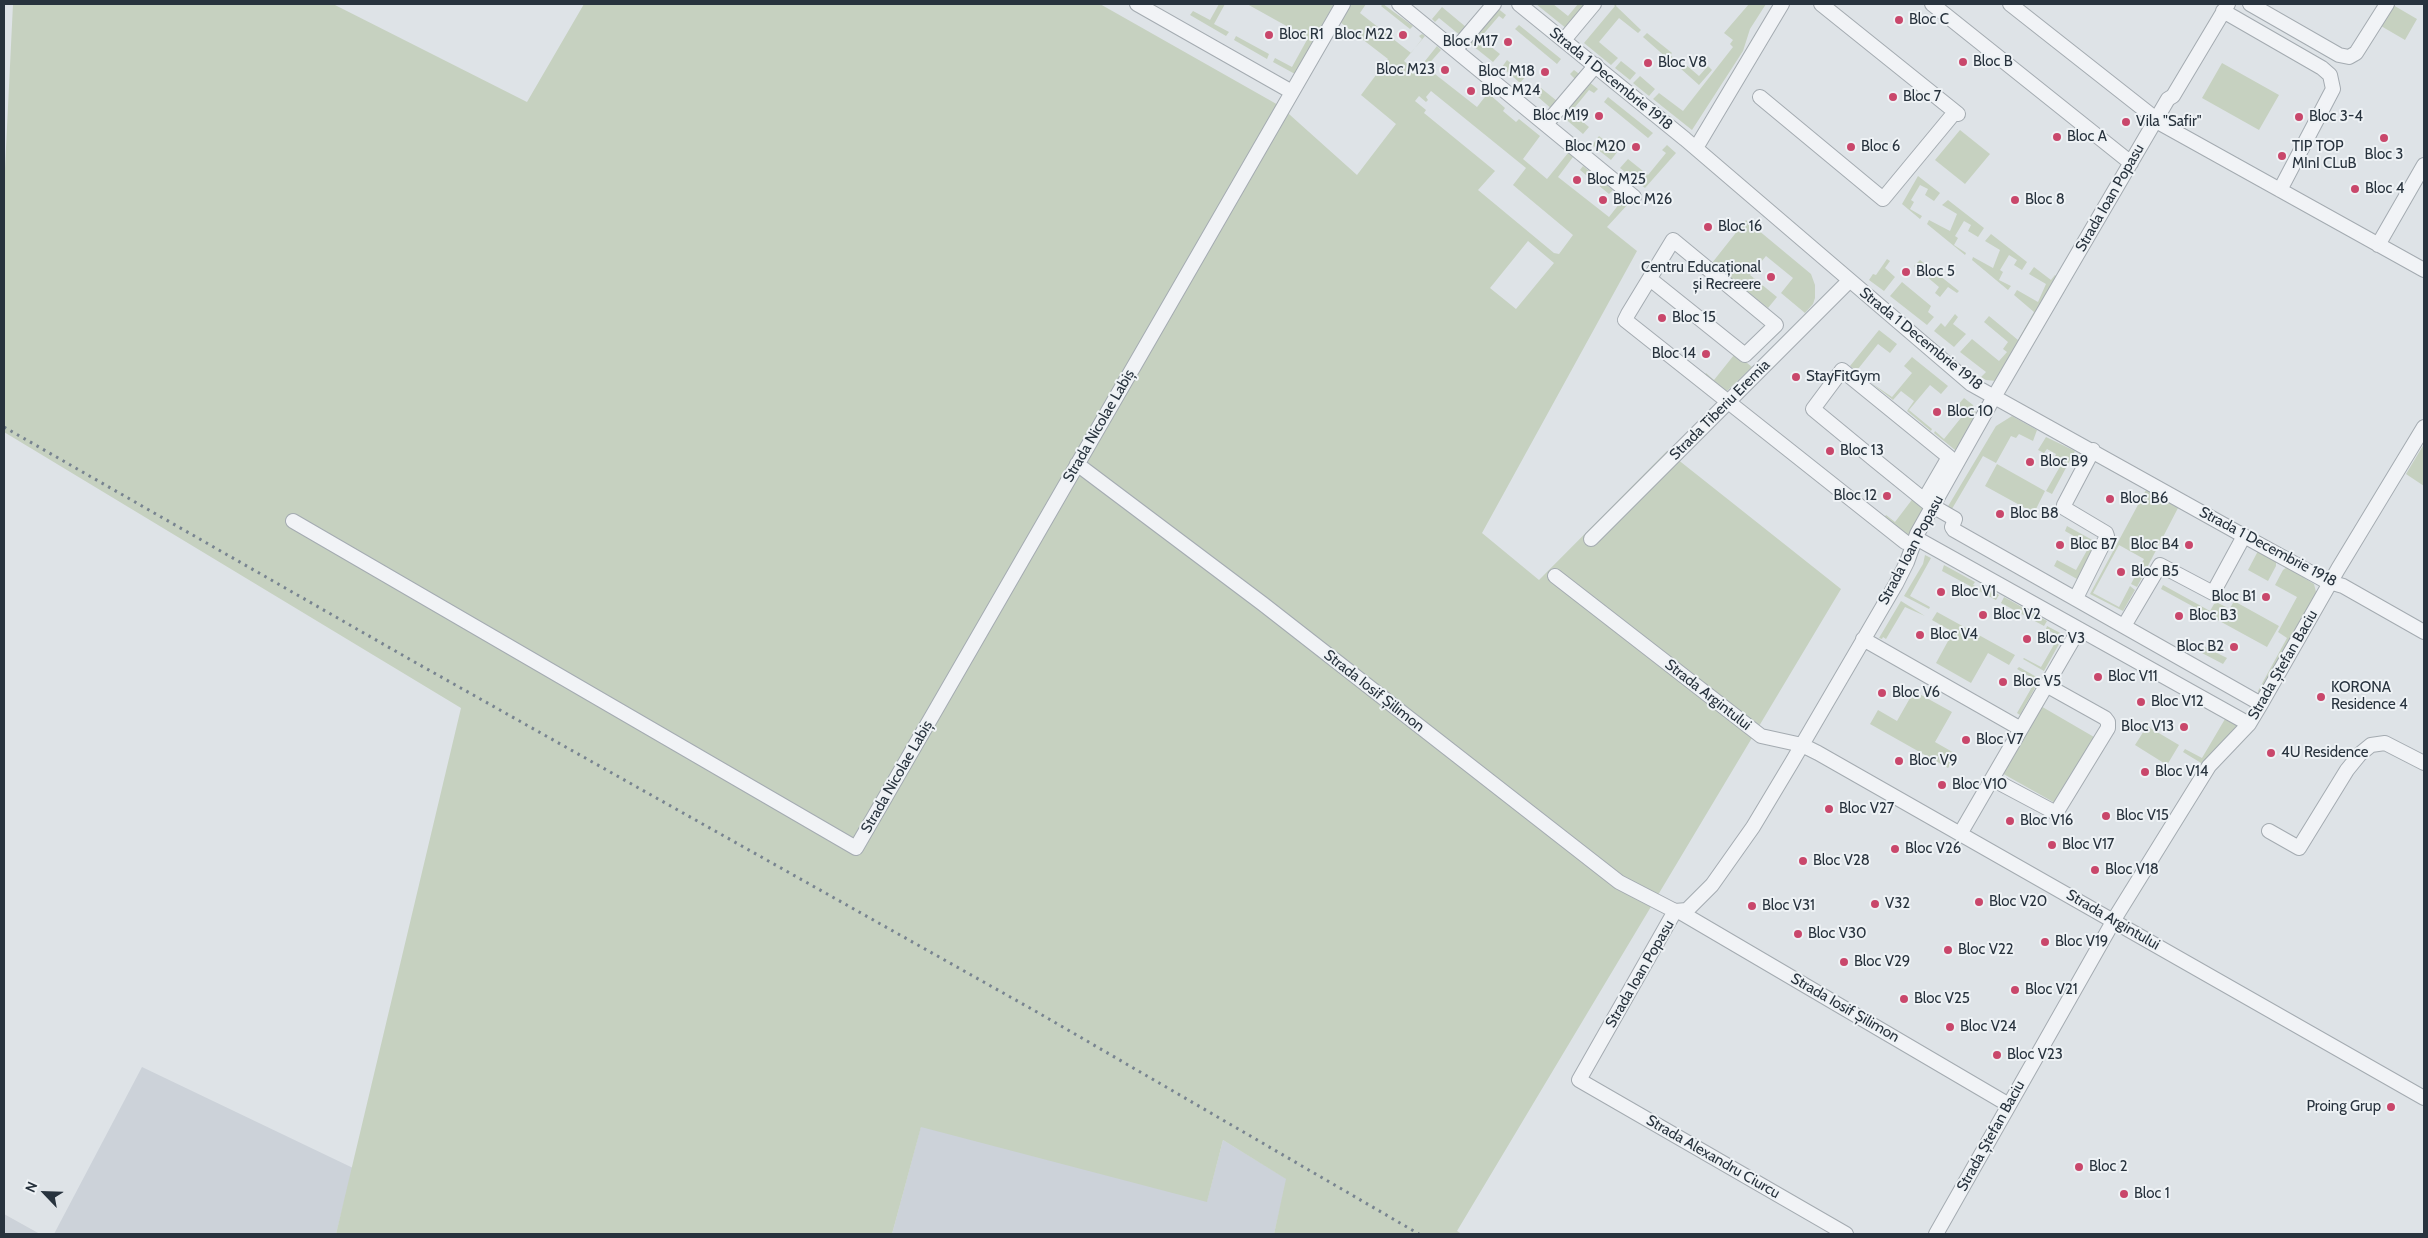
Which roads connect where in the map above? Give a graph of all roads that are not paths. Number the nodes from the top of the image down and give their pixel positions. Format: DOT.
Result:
graph roads {
  1 [pos="1137,4"];
  2 [pos="1343,4"];
  3 [pos="1399,4"];
  4 [pos="1494,4"];
  5 [pos="1519,4"];
  6 [pos="1594,4"];
  7 [pos="1782,4"];
  8 [pos="1821,4"];
  9 [pos="1932,4"];
  10 [pos="2010,4"];
  11 [pos="2250,4"];
  12 [pos="2387,4"];
  13 [pos="2225,8"];
  14 [pos="1564,40"];
  15 [pos="1455,50"];
  16 [pos="1596,65"];
  17 [pos="1292,92"];
  18 [pos="1760,97"];
  19 [pos="2156,120"];
  20 [pos="1546,124"];
  21 [pos="1696,148"];
  22 [pos="2131,163"];
  23 [pos="2424,165"];
  24 [pos="2280,190"];
  25 [pos="1634,197"];
  26 [pos="2378,244"];
  27 [pos="2424,270"];
  28 [pos="1650,278"];
  29 [pos="1849,280"];
  30 [pos="1761,339"];
  31 [pos="1777,353"];
  32 [pos="1994,397"];
  33 [pos="1728,402"];
  34 [pos="2424,427"];
  35 [pos="2093,450"];
  36 [pos="1077,464"];
  37 [pos="1929,503"];
  38 [pos="293,521"];
  39 [pos="2244,536"];
  40 [pos="1591,539"];
  41 [pos="1910,540"];
  42 [pos="1555,576"];
  43 [pos="2331,582"];
  44 [pos="2076,598"];
  45 [pos="2124,626"];
  46 [pos="2079,629"];
  47 [pos="2424,632"];
  48 [pos="1864,639"];
  49 [pos="2046,685"];
  50 [pos="2262,704"];
  51 [pos="2249,724"];
  52 [pos="2021,729"];
  53 [pos="1802,745"];
  54 [pos="2424,763"];
  55 [pos="1992,779"];
  56 [pos="2269,831"];
  57 [pos="1960,834"];
  58 [pos="1678,911"];
  59 [pos="2114,920"];
  60 [pos="1579,1080"];
  61 [pos="2424,1098"];
  62 [pos="2009,1105"];
  63 [pos="1846,1234"];
  64 [pos="1936,1234"];
  1 -- 17 [label="street"];
  2 -- 17 [label="street, Strada Nicolae Labiș"];
  3 -- 15 [label="street"];
  4 -- 15 [label="street"];
  5 -- 14 [label="street, Strada 1 Decembrie 1918"];
  6 -- 14 [label="street"];
  7 -- 21 [label="street"];
  8 -- 18 [label="street"];
  9 -- 22 [label="street"];
  10 -- 19 [label="street"];
  11 -- 12 [label="street"];
  13 -- 19 [label="street, Strada Ioan Popasu"];
  13 -- 24 [label="street"];
  14 -- 16 [label="street, Strada 1 Decembrie 1918"];
  15 -- 20 [label="street"];
  16 -- 20 [label="street"];
  16 -- 21 [label="street, Strada 1 Decembrie 1918"];
  17 -- 36 [label="street, Strada Nicolae Labiș"];
  19 -- 22 [label="street, Strada Ioan Popasu"];
  19 -- 24 [label="street"];
  20 -- 25 [label="street"];
  21 -- 29 [label="street, Strada 1 Decembrie 1918"];
  22 -- 32 [label="street, Strada Ioan Popasu"];
  23 -- 26 [label="street"];
  24 -- 26 [label="street"];
  26 -- 27 [label="street"];
  28 -- 30 [label="street"];
  28 -- 30 [label="street"];
  28 -- 33 [label="street"];
  29 -- 31 [label="street, Strada Tiberiu Eremia"];
  29 -- 32 [label="street, Strada 1 Decembrie 1918"];
  30 -- 31 [label="street"];
  31 -- 33 [label="street, Strada Tiberiu Eremia"];
  32 -- 35 [label="street, Strada 1 Decembrie 1918"];
  32 -- 37 [label="street, Strada Ioan Popasu"];
  33 -- 40 [label="street, Strada Tiberiu Eremia"];
  33 -- 41 [label="street"];
  34 -- 43 [label="street, Strada Ștefan Baciu"];
  35 -- 39 [label="street, Strada 1 Decembrie 1918"];
  35 -- 44 [label="street"];
  36 -- 38 [label="street, Strada Nicolae Labiș"];
  36 -- 58 [label="street, Strada Iosif Șilimon"];
  37 -- 37 [label="street"];
  37 -- 41 [label="street, Strada Ioan Popasu"];
  37 -- 44 [label="street"];
  39 -- 43 [label="street, Strada 1 Decembrie 1918"];
  39 -- 45 [label="street"];
  41 -- 46 [label="street"];
  41 -- 48 [label="street, Strada Ioan Popasu"];
  42 -- 53 [label="street, Strada Argintului"];
  43 -- 47 [label="street, Strada 1 Decembrie 1918"];
  43 -- 50 [label="street, Strada Ștefan Baciu"];
  44 -- 45 [label="street"];
  45 -- 50 [label="street"];
  46 -- 49 [label="street"];
  46 -- 51 [label="street"];
  48 -- 52 [label="street"];
  48 -- 53 [label="street, Strada Ioan Popasu"];
  49 -- 52 [label="street"];
  49 -- 55 [label="street"];
  50 -- 51 [label="street, Strada Ștefan Baciu"];
  51 -- 59 [label="street, Strada Ștefan Baciu"];
  52 -- 55 [label="street"];
  53 -- 57 [label="street, Strada Argintului"];
  53 -- 58 [label="street, Strada Ioan Popasu"];
  54 -- 56 [label="street"];
  55 -- 57 [label="street"];
  57 -- 59 [label="street, Strada Argintului"];
  58 -- 60 [label="street, Strada Ioan Popasu"];
  58 -- 62 [label="street, Strada Iosif Șilimon"];
  59 -- 61 [label="street, Strada Argintului"];
  59 -- 62 [label="street, Strada Ștefan Baciu"];
  60 -- 63 [label="street, Strada Alexandru Ciurcu"];
  62 -- 64 [label="street, Strada Ștefan Baciu"];
}
